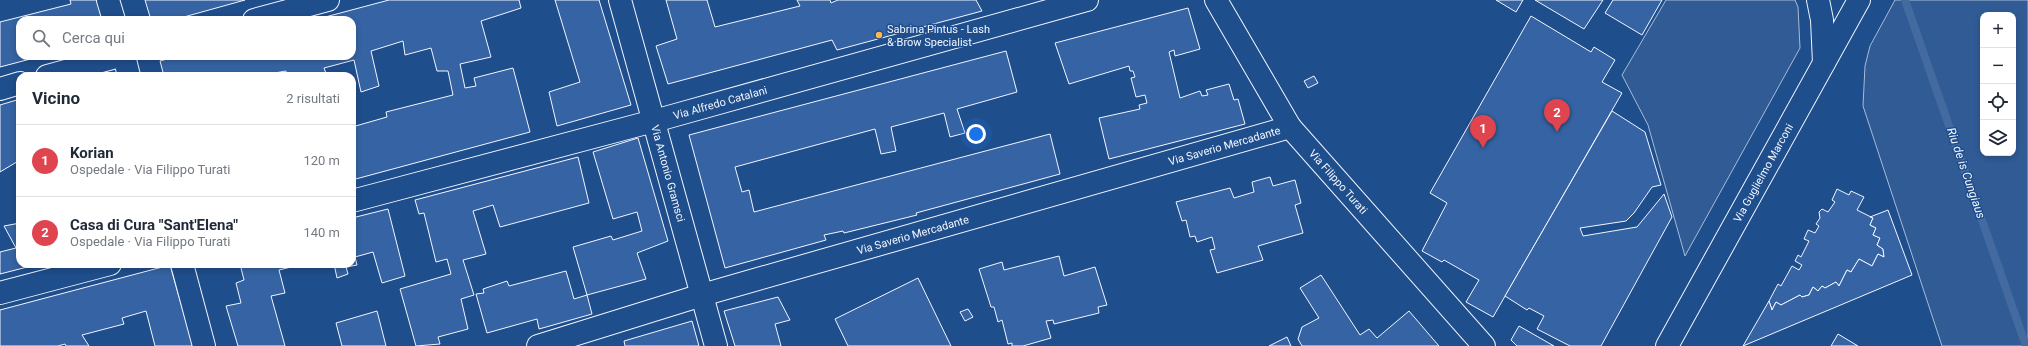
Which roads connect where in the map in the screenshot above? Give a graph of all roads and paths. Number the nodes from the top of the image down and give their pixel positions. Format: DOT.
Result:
graph roads {
  1 [pos="108,0"];
  2 [pos="328,0"];
  3 [pos="620,0"];
  4 [pos="1087,0"];
  5 [pos="1216,0"];
  6 [pos="1818,0"];
  7 [pos="1859,0"];
  8 [pos="113,16"];
  9 [pos="269,16"];
  10 [pos="105,60"];
  11 [pos="125,60"];
  12 [pos="1824,63"];
  13 [pos="62,72"];
  14 [pos="128,72"];
  15 [pos="16,84"];
  16 [pos="0,89"];
  17 [pos="653,121"];
  18 [pos="1290,128"];
  19 [pos="356,199"];
  20 [pos="95,268"];
  21 [pos="183,268"];
  22 [pos="0,293"];
  23 [pos="702,295"];
  24 [pos="204,346"];
  25 [pos="538,346"];
  26 [pos="716,346"];
  27 [pos="1484,346"];
  28 [pos="1667,346"];
  1 -- 8 [label="street"];
  2 -- 9 [label="street"];
  3 -- 17 [label="street, Via Antonio Gramsci"];
  4 -- 17 [label="street, Via Alfredo Catalani"];
  5 -- 18 [label="street, Via Filippo Turati"];
  6 -- 12 [label="street"];
  7 -- 12 [label="street, Via Guglielmo Marconi"];
  10 -- 13 [label="street"];
  11 -- 14 [label="street"];
  12 -- 28 [label="street, Via Guglielmo Marconi"];
  15 -- 16 [label="street"];
  17 -- 19 [label="street, Via Alfredo Catalani"];
  17 -- 23 [label="street, Via Antonio Gramsci"];
  18 -- 23 [label="street, Via Saverio Mercadante"];
  18 -- 27 [label="street, Via Filippo Turati"];
  20 -- 22 [label="street"];
  21 -- 24 [label="street"];
  23 -- 25 [label="street, Via Saverio Mercadante"];
  23 -- 26 [label="street, Via Antonio Gramsci"];
}
